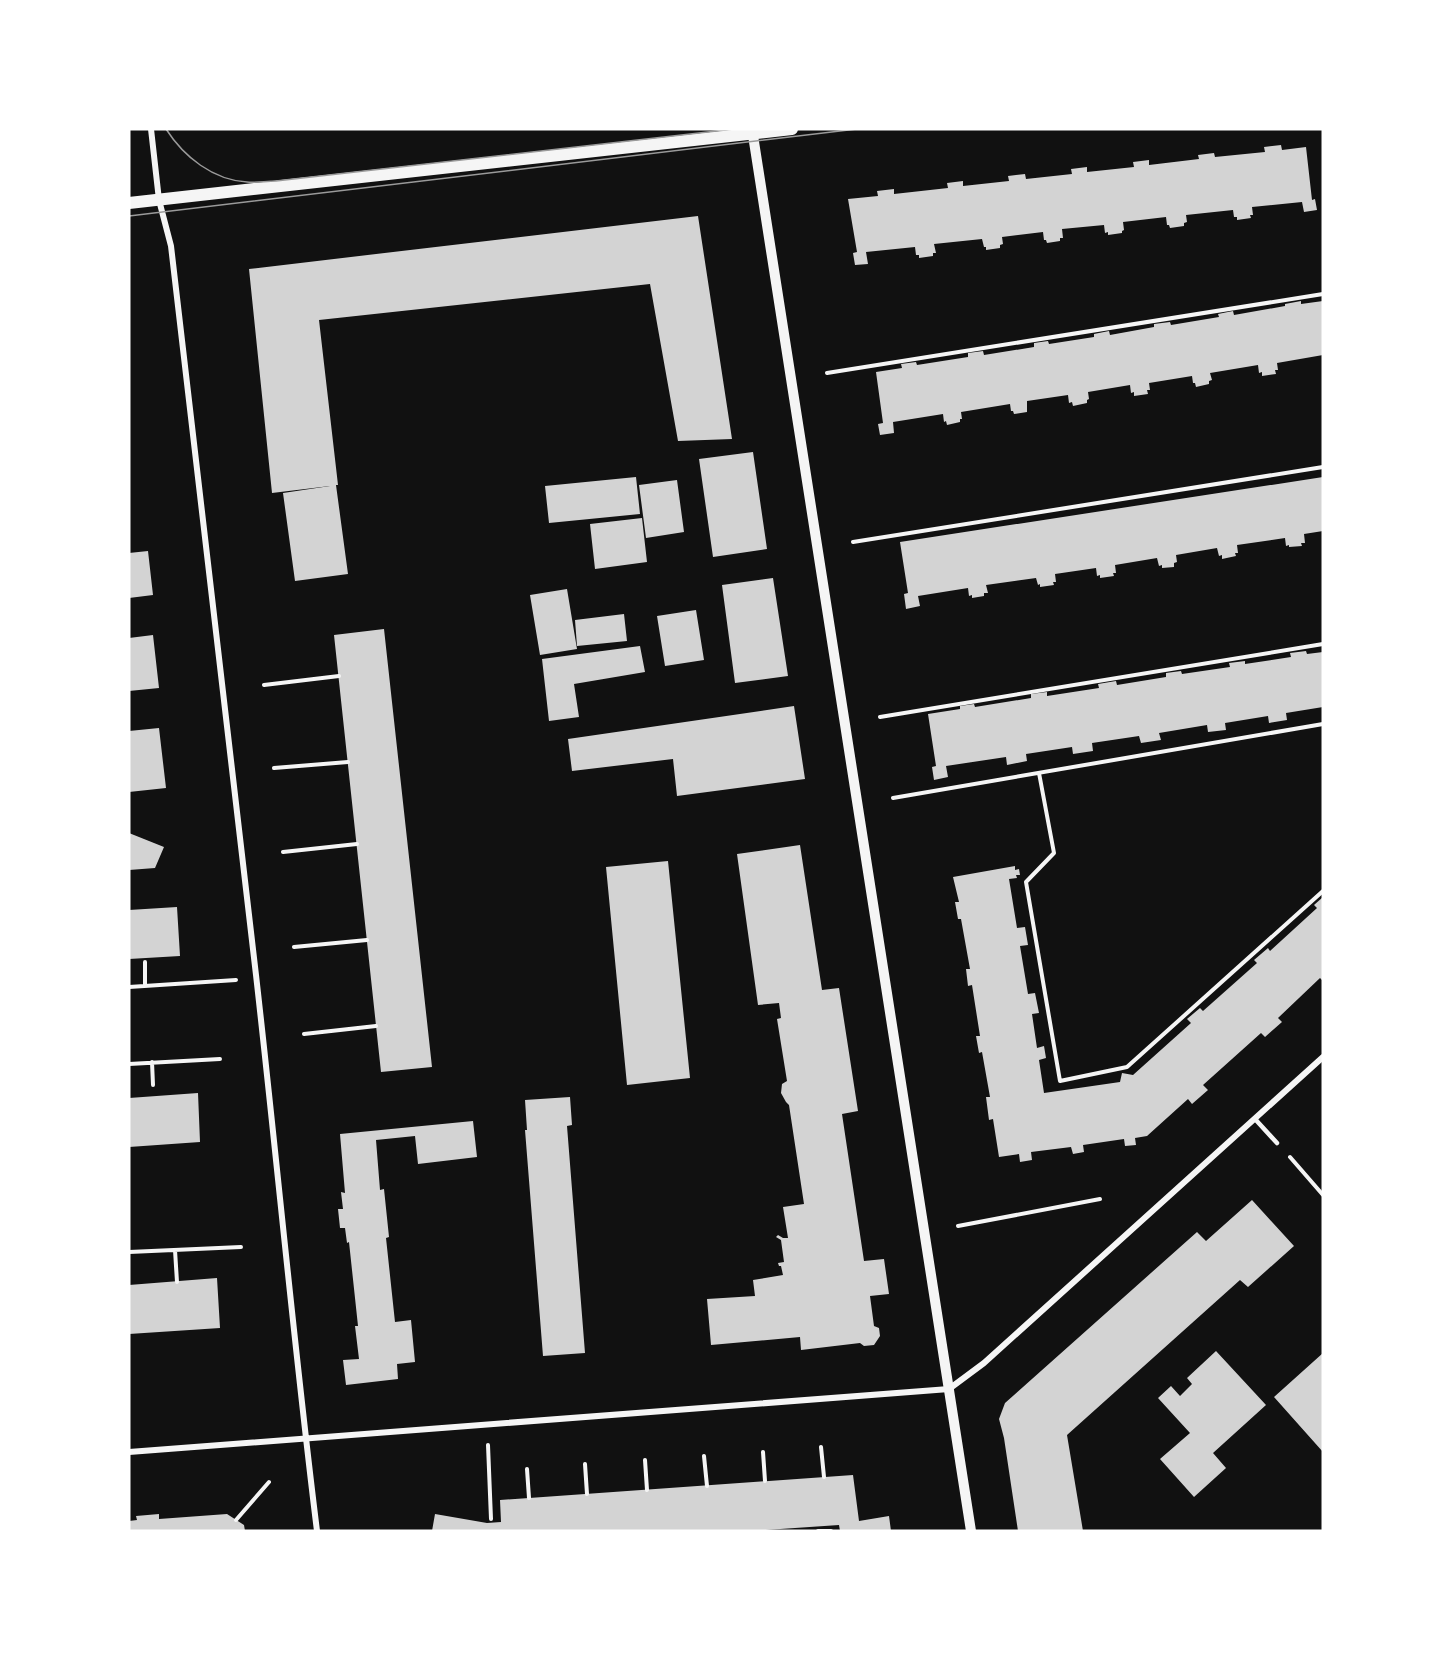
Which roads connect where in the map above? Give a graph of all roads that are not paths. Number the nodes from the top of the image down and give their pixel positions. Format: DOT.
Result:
graph roads {
  1 [pos="151,129"];
  2 [pos="792,129"];
  3 [pos="752,131"];
  4 [pos="159,200"];
  5 [pos="129,203"];
  6 [pos="1323,1057"];
  7 [pos="1255,1119"];
  8 [pos="1277,1143"];
  9 [pos="949,1389"];
  10 [pos="305,1438"];
  11 [pos="129,1452"];
  12 [pos="317,1531"];
  13 [pos="971,1531"];
  1 -- 4 [label="street"];
  2 -- 3 [label="main road"];
  3 -- 4 [label="main road"];
  3 -- 9 [label="street"];
  4 -- 5 [label="main road"];
  4 -- 10 [label="street"];
  6 -- 7 [label="street"];
  7 -- 8 [label="lane"];
  7 -- 9 [label="street"];
  9 -- 10 [label="street"];
  9 -- 13 [label="street"];
  10 -- 11 [label="street"];
  10 -- 12 [label="street"];
}
